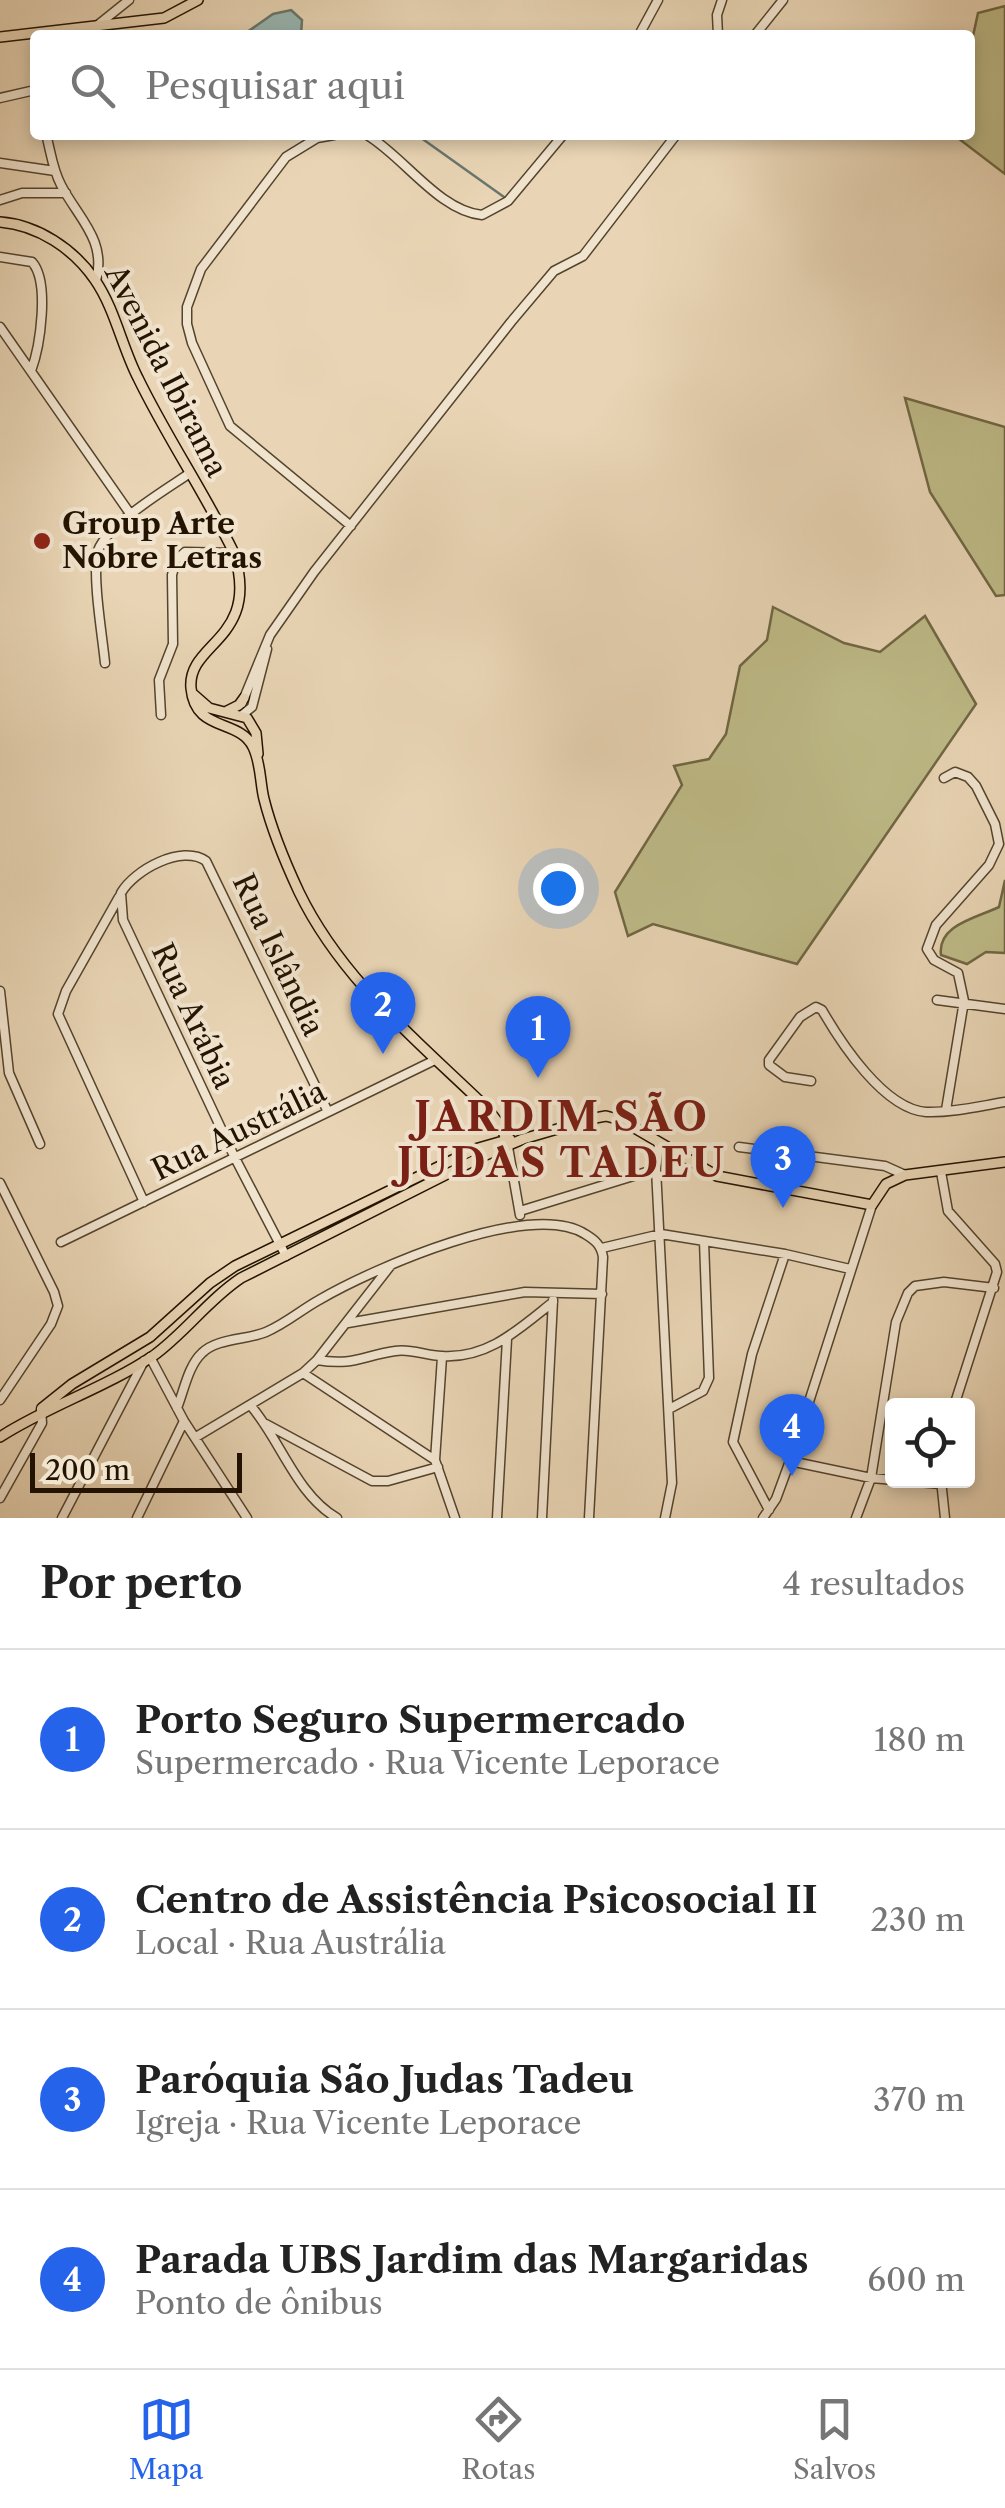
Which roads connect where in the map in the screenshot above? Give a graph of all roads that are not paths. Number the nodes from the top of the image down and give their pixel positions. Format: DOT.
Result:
graph roads {
  1 [pos="129,0"];
  2 [pos="198,0"];
  3 [pos="658,0"];
  4 [pos="722,0"];
  5 [pos="783,0"];
  6 [pos="95,27"];
  7 [pos="66,30"];
  8 [pos="642,30"];
  9 [pos="718,30"];
  10 [pos="759,30"];
  11 [pos="30,34"];
  12 [pos="0,37"];
  13 [pos="30,91"];
  14 [pos="0,98"];
  15 [pos="47,140"];
  16 [pos="314,140"];
  17 [pos="374,140"];
  18 [pos="559,140"];
  19 [pos="672,140"];
  20 [pos="0,163"];
  21 [pos="55,172"];
  22 [pos="66,193"];
  23 [pos="0,200"];
  24 [pos="0,222"];
  25 [pos="0,257"];
  26 [pos="96,281"];
  27 [pos="0,327"];
  28 [pos="31,371"];
  29 [pos="190,473"];
  30 [pos="131,515"];
  31 [pos="351,526"];
  32 [pos="234,553"];
  33 [pos="270,635"];
  34 [pos="104,663"];
  35 [pos="192,692"];
  36 [pos="244,698"];
  37 [pos="224,712"];
  38 [pos="162,715"];
  39 [pos="242,715"];
  40 [pos="224,727"];
  41 [pos="248,740"];
  42 [pos="258,760"];
  43 [pos="944,778"];
  44 [pos="121,894"];
  45 [pos="0,991"];
  46 [pos="937,1000"];
  47 [pos="964,1001"];
  48 [pos="1005,1009"];
  49 [pos="435,1060"];
  50 [pos="811,1081"];
  51 [pos="1005,1100"];
  52 [pos="946,1110"];
  53 [pos="328,1112"];
  54 [pos="659,1143"];
  55 [pos="40,1144"];
  56 [pos="507,1144"];
  57 [pos="739,1147"];
  58 [pos="234,1156"];
  59 [pos="1005,1162"];
  60 [pos="656,1169"];
  61 [pos="942,1172"];
  62 [pos="905,1175"];
  63 [pos="0,1183"];
  64 [pos="144,1202"];
  65 [pos="872,1205"];
  66 [pos="520,1211"];
  67 [pos="0,1214"];
  68 [pos="15,1216"];
  69 [pos="522,1224"];
  70 [pos="661,1234"];
  71 [pos="704,1241"];
  72 [pos="61,1242"];
  73 [pos="280,1243"];
  74 [pos="602,1248"];
  75 [pos="785,1254"];
  76 [pos="286,1256"];
  77 [pos="394,1262"];
  78 [pos="850,1269"];
  79 [pos="994,1288"];
  80 [pos="554,1291"];
  81 [pos="602,1294"];
  82 [pos="553,1302"];
  83 [pos="348,1323"];
  84 [pos="507,1338"];
  85 [pos="442,1356"];
  86 [pos="147,1359"];
  87 [pos="317,1360"];
  88 [pos="303,1373"];
  89 [pos="72,1384"];
  90 [pos="78,1396"];
  91 [pos="957,1398"];
  92 [pos="0,1400"];
  93 [pos="251,1406"];
  94 [pos="177,1408"];
  95 [pos="670,1409"];
  96 [pos="42,1412"];
  97 [pos="184,1421"];
  98 [pos="266,1424"];
  99 [pos="0,1434"];
  100 [pos="287,1436"];
  101 [pos="196,1438"];
  102 [pos="280,1447"];
  103 [pos="790,1461"];
  104 [pos="436,1463"];
  105 [pos="870,1478"];
  106 [pos="885,1479"];
  107 [pos="942,1488"];
  108 [pos="0,1498"];
  109 [pos="766,1514"];
  110 [pos="62,1518"];
  111 [pos="137,1518"];
  112 [pos="247,1518"];
  113 [pos="337,1518"];
  114 [pos="456,1518"];
  115 [pos="496,1518"];
  116 [pos="542,1518"];
  117 [pos="589,1518"];
  118 [pos="665,1518"];
  119 [pos="856,1518"];
  120 [pos="945,1518"];
  1 -- 6 [label="street"];
  2 -- 6 [label="main road"];
  3 -- 8 [label="street"];
  4 -- 9 [label="street"];
  5 -- 10 [label="street"];
  6 -- 7 [label="main road"];
  11 -- 12 [label="main road"];
  13 -- 14 [label="street"];
  15 -- 21 [label="street"];
  16 -- 31 [label="street"];
  17 -- 18 [label="street"];
  19 -- 31 [label="street"];
  20 -- 21 [label="street"];
  21 -- 22 [label="street"];
  22 -- 23 [label="street"];
  22 -- 26 [label="street"];
  24 -- 26 [label="main road, Avenida Ibirama"];
  25 -- 28 [label="street"];
  26 -- 29 [label="main road, Avenida Ibirama"];
  27 -- 28 [label="street"];
  28 -- 30 [label="street"];
  29 -- 30 [label="street"];
  29 -- 32 [label="main road, Avenida Ibirama"];
  30 -- 34 [label="street"];
  31 -- 33 [label="street"];
  32 -- 35 [label="main road, Avenida Ibirama"];
  32 -- 38 [label="street"];
  33 -- 36 [label="street"];
  33 -- 39 [label="street"];
  35 -- 37 [label="main road"];
  35 -- 40 [label="main road"];
  36 -- 37 [label="main road"];
  36 -- 39 [label="street"];
  37 -- 39 [label="main road"];
  39 -- 40 [label="main road"];
  39 -- 41 [label="main road"];
  39 -- 42 [label="main road"];
  40 -- 41 [label="main road"];
  41 -- 42 [label="main road"];
  42 -- 49 [label="main road"];
  43 -- 47 [label="street"];
  44 -- 53 [label="street, Rua Islândia"];
  44 -- 58 [label="street, Rua Arábia"];
  44 -- 64 [label="street"];
  45 -- 55 [label="street"];
  46 -- 47 [label="street"];
  47 -- 48 [label="street"];
  47 -- 52 [label="street"];
  49 -- 53 [label="street, Rua Austrália"];
  49 -- 56 [label="main road"];
  50 -- 52 [label="street"];
  51 -- 52 [label="street"];
  53 -- 58 [label="street, Rua Austrália"];
  54 -- 56 [label="main road"];
  54 -- 60 [label="street"];
  54 -- 65 [label="main road"];
  56 -- 66 [label="street"];
  56 -- 73 [label="main road"];
  56 -- 76 [label="main road"];
  57 -- 62 [label="street"];
  58 -- 64 [label="street, Rua Austrália"];
  58 -- 73 [label="street, Rua Arábia"];
  59 -- 61 [label="main road"];
  60 -- 66 [label="street"];
  60 -- 70 [label="street"];
  61 -- 62 [label="main road"];
  61 -- 79 [label="street"];
  62 -- 65 [label="main road"];
  63 -- 68 [label="street"];
  64 -- 72 [label="street, Rua Austrália"];
  65 -- 78 [label="street"];
  66 -- 69 [label="street"];
  67 -- 68 [label="street"];
  68 -- 92 [label="street"];
  69 -- 74 [label="street"];
  69 -- 77 [label="street"];
  70 -- 71 [label="street"];
  70 -- 74 [label="street"];
  70 -- 95 [label="street"];
  71 -- 75 [label="street"];
  71 -- 95 [label="street"];
  73 -- 76 [label="street, Rua Arábia"];
  73 -- 89 [label="main road"];
  74 -- 81 [label="street"];
  75 -- 78 [label="street"];
  75 -- 109 [label="street"];
  76 -- 86 [label="main road"];
  77 -- 83 [label="street"];
  77 -- 94 [label="street"];
  78 -- 103 [label="street"];
  79 -- 91 [label="street"];
  79 -- 105 [label="street"];
  80 -- 81 [label="street"];
  80 -- 82 [label="street"];
  80 -- 83 [label="street"];
  81 -- 117 [label="street"];
  82 -- 84 [label="street"];
  82 -- 116 [label="street"];
  83 -- 87 [label="street"];
  84 -- 85 [label="street"];
  84 -- 115 [label="street"];
  85 -- 87 [label="street"];
  85 -- 104 [label="street"];
  86 -- 90 [label="main road"];
  86 -- 94 [label="street"];
  86 -- 110 [label="street"];
  87 -- 88 [label="street"];
  88 -- 93 [label="street"];
  88 -- 104 [label="street"];
  89 -- 90 [label="main road"];
  89 -- 96 [label="main road"];
  90 -- 96 [label="main road"];
  93 -- 98 [label="street"];
  93 -- 101 [label="street"];
  94 -- 97 [label="street"];
  95 -- 118 [label="street"];
  96 -- 99 [label="main road"];
  96 -- 108 [label="street"];
  97 -- 101 [label="street"];
  97 -- 111 [label="street"];
  98 -- 100 [label="street"];
  98 -- 102 [label="street"];
  100 -- 102 [label="street"];
  100 -- 104 [label="street"];
  101 -- 112 [label="street"];
  102 -- 113 [label="street"];
  103 -- 105 [label="street"];
  103 -- 109 [label="street"];
  104 -- 114 [label="street"];
  105 -- 106 [label="street"];
  105 -- 119 [label="street"];
  107 -- 120 [label="street"];
}
